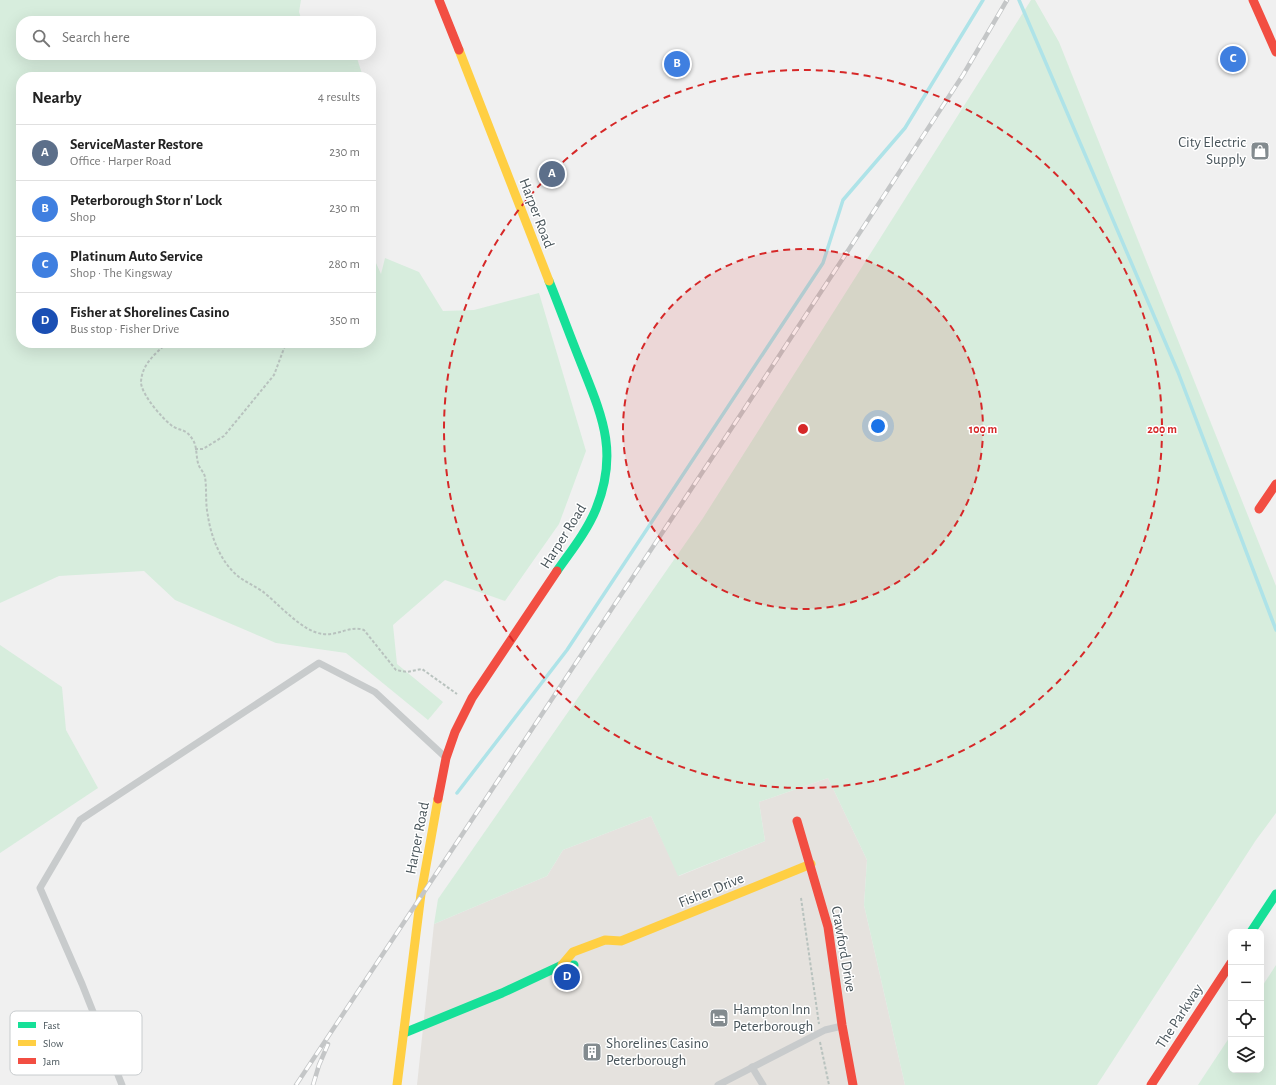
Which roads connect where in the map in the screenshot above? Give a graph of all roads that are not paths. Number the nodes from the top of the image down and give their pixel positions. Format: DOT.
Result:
graph roads {
  1 [pos="439,0"];
  2 [pos="1253,0"];
  3 [pos="1276,52"];
  4 [pos="1276,484"];
  5 [pos="1259,509"];
  6 [pos="446,758"];
  7 [pos="796,821"];
  8 [pos="811,864"];
  9 [pos="1276,894"];
  10 [pos="1253,929"];
  11 [pos="621,941"];
  12 [pos="611,952"];
  13 [pos="582,963"];
  14 [pos="562,965"];
  15 [pos="1230,965"];
  16 [pos="93,1011"];
  17 [pos="842,1026"];
  18 [pos="404,1033"];
  19 [pos="752,1067"];
  20 [pos="118,1075"];
  21 [pos="122,1085"];
  22 [pos="397,1085"];
  23 [pos="718,1085"];
  24 [pos="763,1085"];
  25 [pos="853,1085"];
  26 [pos="1151,1085"];
  1 -- 6 [label="street, Harper Road"];
  2 -- 3 [label="street"];
  4 -- 5 [label="street"];
  6 -- 16 [label="lane"];
  6 -- 18 [label="street, Harper Road"];
  7 -- 8 [label="street, Crawford Drive"];
  8 -- 11 [label="street, Fisher Drive"];
  8 -- 17 [label="street, Crawford Drive"];
  9 -- 10 [label="street"];
  11 -- 12 [label="street, Fisher Drive"];
  11 -- 14 [label="street, Fisher Drive"];
  13 -- 14 [label="street, Fisher Drive"];
  14 -- 18 [label="street, Fisher Drive"];
  15 -- 26 [label="street, The Parkway"];
  17 -- 19 [label="lane"];
  17 -- 25 [label="street, Crawford Drive"];
  18 -- 22 [label="street, Harper Road"];
  19 -- 23 [label="lane"];
  19 -- 24 [label="lane"];
  20 -- 21 [label="lane"];
}
